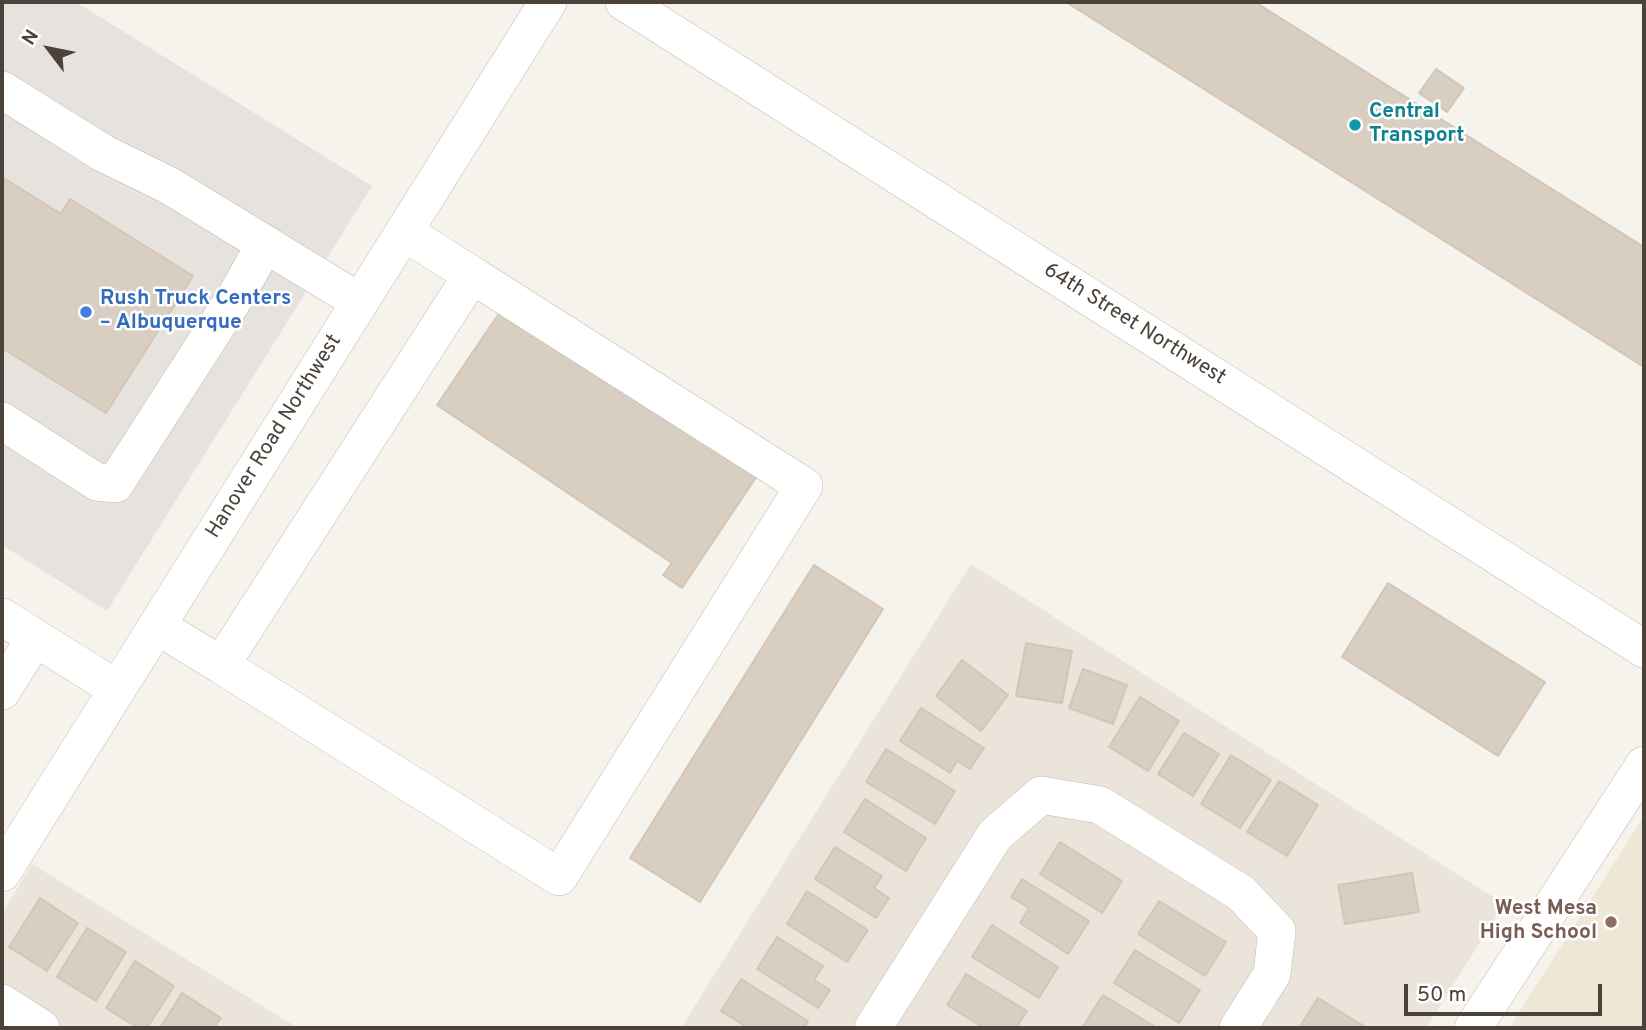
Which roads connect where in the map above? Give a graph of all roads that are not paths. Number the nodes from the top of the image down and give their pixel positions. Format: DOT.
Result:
graph roads {
  1 [pos="548,2"];
  2 [pos="624,2"];
  3 [pos="2,90"];
  4 [pos="404,232"];
  5 [pos="265,244"];
  6 [pos="472,275"];
  7 [pos="360,302"];
  8 [pos="2,421"];
  9 [pos="2,617"];
  10 [pos="156,626"];
  11 [pos="35,638"];
  12 [pos="1644,649"];
  13 [pos="221,665"];
  14 [pos="117,689"];
  15 [pos="2,691"];
  16 [pos="1644,765"];
  17 [pos="2,873"];
  18 [pos="2,1003"];
  19 [pos="41,1028"];
  20 [pos="873,1028"];
  21 [pos="1238,1028"];
  22 [pos="1474,1028"];
  1 -- 4 [label="street, Hanover Road Northwest"];
  2 -- 12 [label="street, 64th Street Northwest"];
  3 -- 5 [label="street"];
  4 -- 6 [label="street"];
  4 -- 7 [label="street, Hanover Road Northwest"];
  5 -- 7 [label="street"];
  5 -- 8 [label="street"];
  6 -- 13 [label="street"];
  6 -- 13 [label="street"];
  7 -- 10 [label="street, Hanover Road Northwest"];
  9 -- 11 [label="street"];
  10 -- 13 [label="street"];
  10 -- 14 [label="street, Hanover Road Northwest"];
  11 -- 14 [label="street"];
  11 -- 15 [label="street"];
  14 -- 17 [label="street, Hanover Road Northwest"];
  16 -- 22 [label="street"];
  18 -- 19 [label="street"];
  20 -- 21 [label="street"];
}
